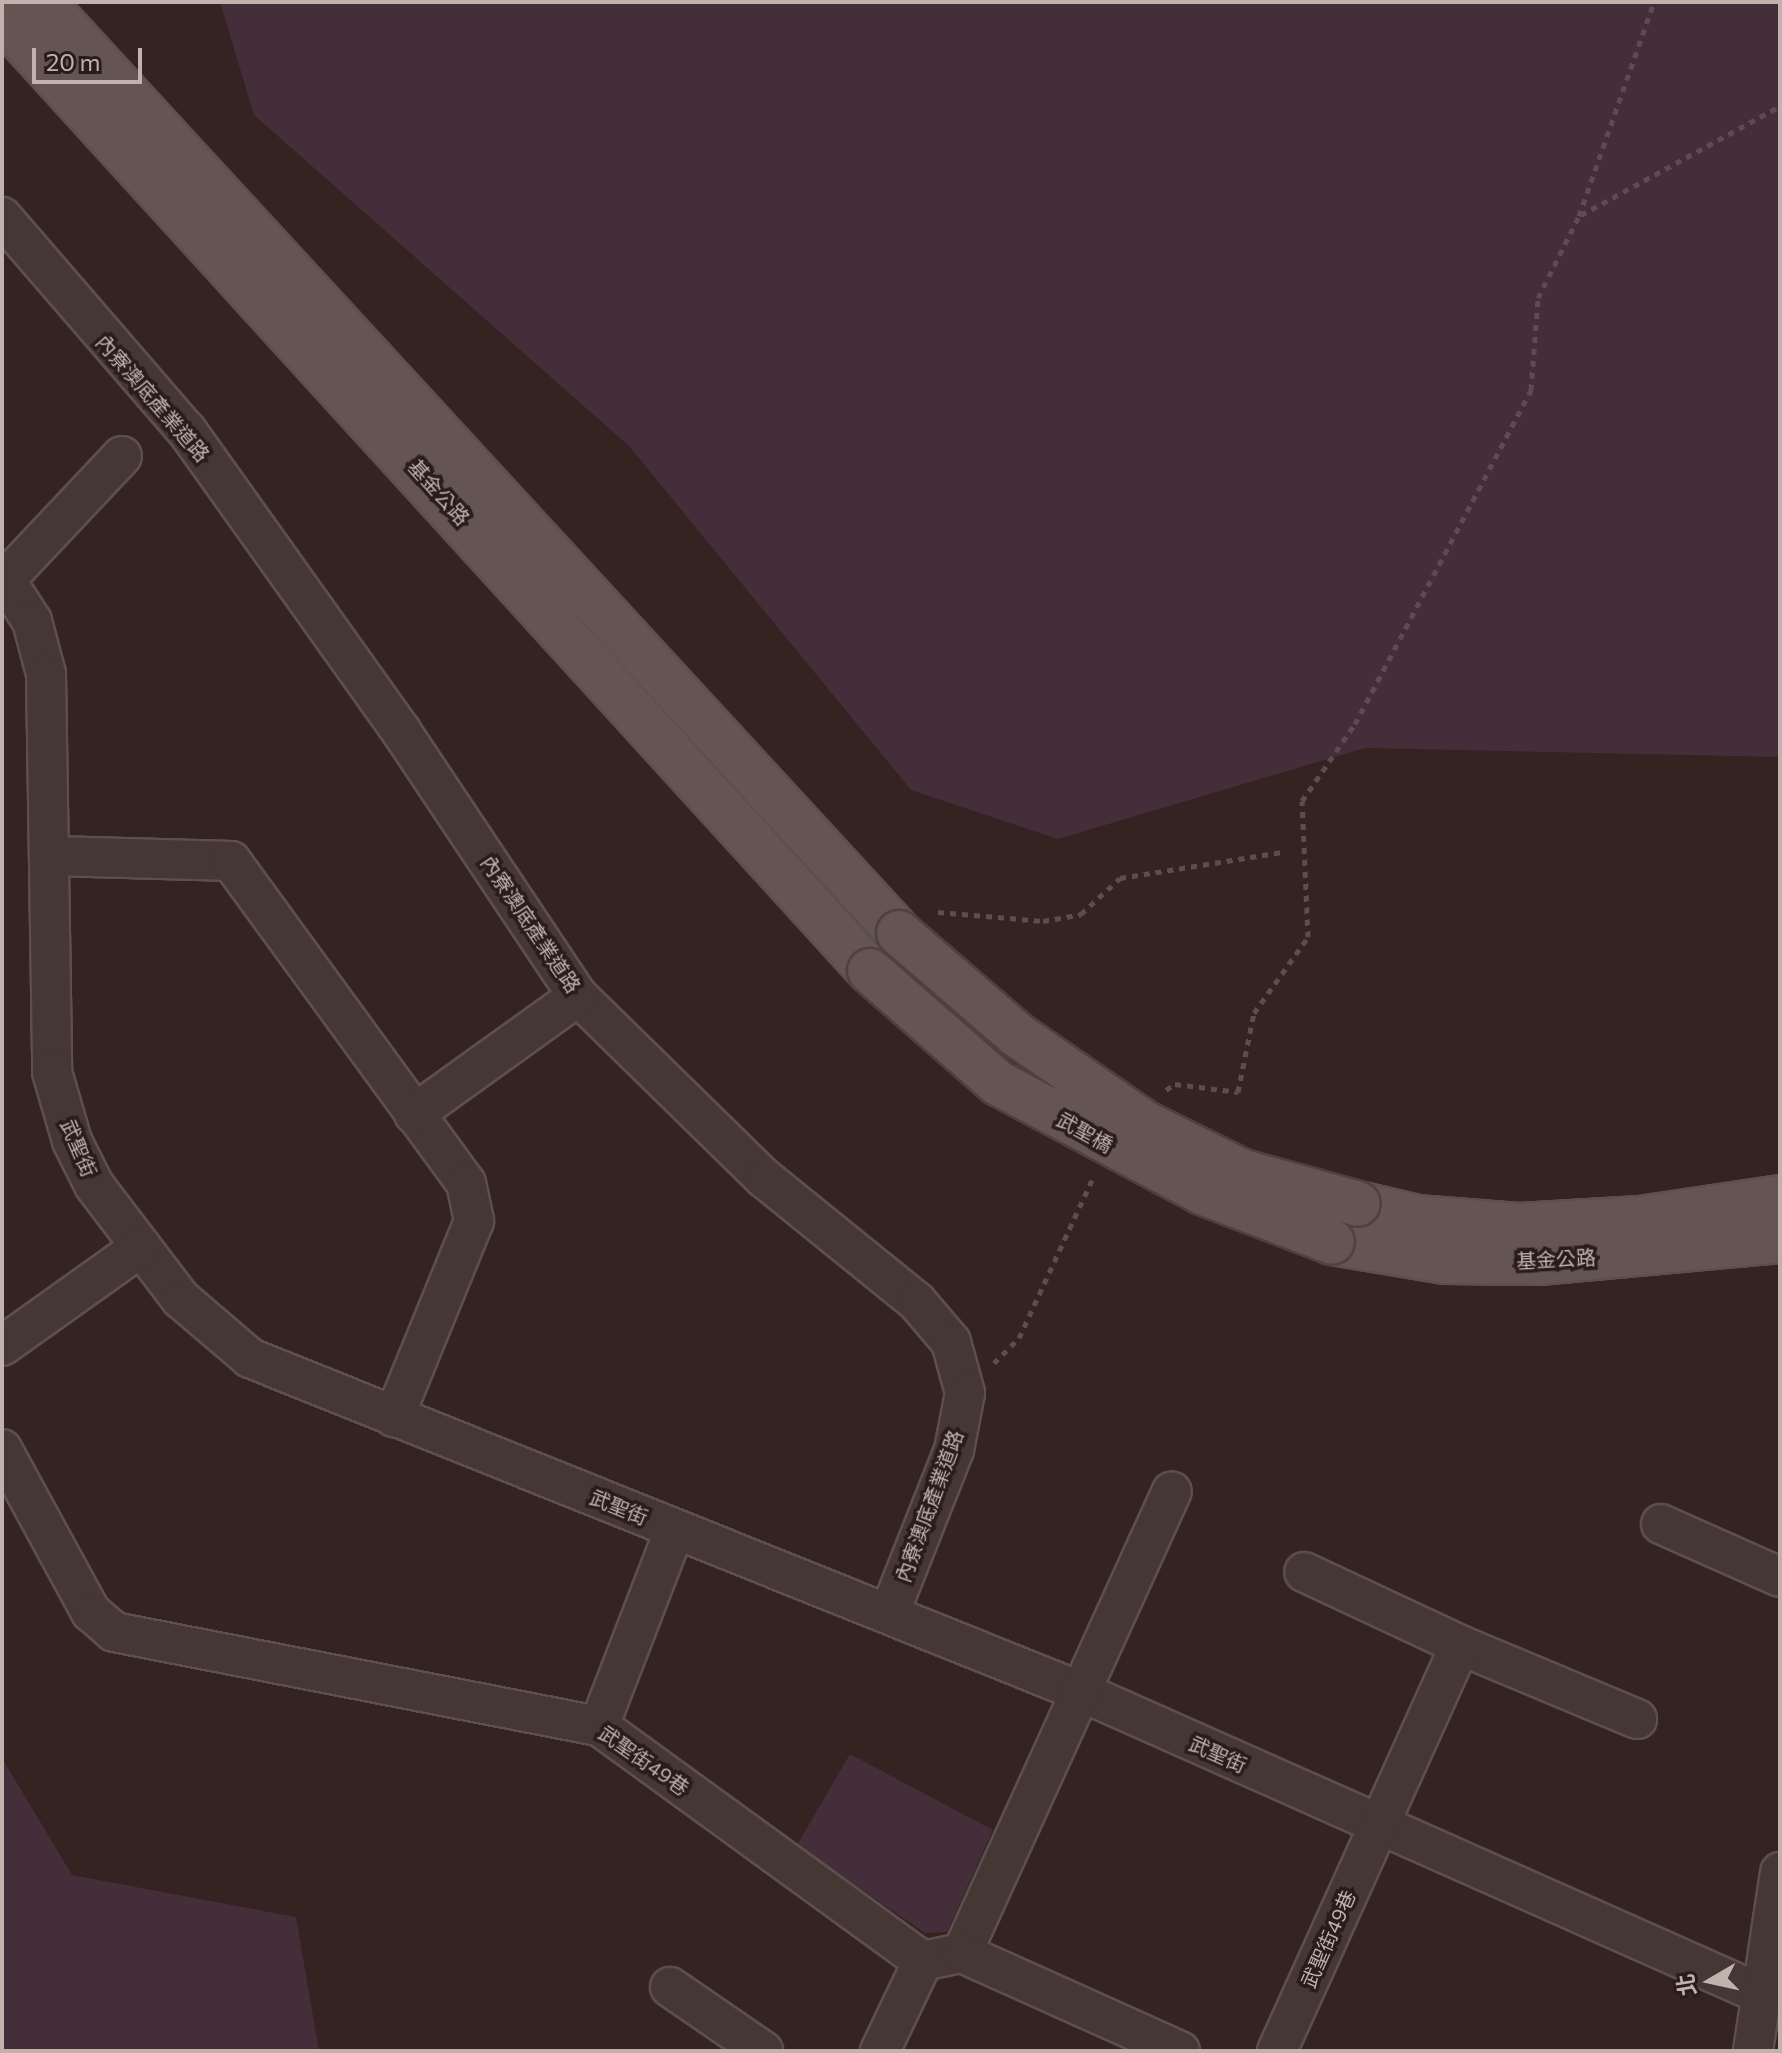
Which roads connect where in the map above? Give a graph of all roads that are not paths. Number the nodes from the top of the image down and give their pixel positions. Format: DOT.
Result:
graph roads {
  1 [pos="42,2"];
  2 [pos="2,18"];
  3 [pos="2,217"];
  4 [pos="122,456"];
  5 [pos="4,577"];
  6 [pos="55,856"];
  7 [pos="890,922"];
  8 [pos="870,971"];
  9 [pos="578,996"];
  10 [pos="414,1114"];
  11 [pos="1780,1198"];
  12 [pos="1358,1204"];
  13 [pos="1780,1240"];
  14 [pos="1332,1242"];
  15 [pos="141,1247"];
  16 [pos="2,1346"];
  17 [pos="394,1417"];
  18 [pos="2,1449"];
  19 [pos="1172,1491"];
  20 [pos="1661,1524"];
  21 [pos="675,1529"];
  22 [pos="1304,1572"];
  23 [pos="1780,1577"];
  24 [pos="889,1614"];
  25 [pos="1460,1645"];
  26 [pos="1084,1693"];
  27 [pos="1637,1719"];
  28 [pos="599,1726"];
  29 [pos="1379,1826"];
  30 [pos="1780,1872"];
  31 [pos="962,1953"];
  32 [pos="923,1961"];
  33 [pos="670,1987"];
  34 [pos="1772,1994"];
  35 [pos="763,2051"];
  36 [pos="880,2051"];
  37 [pos="1180,2051"];
  38 [pos="1277,2051"];
  39 [pos="1753,2051"];
  1 -- 7 [label="main road, 基金公路"];
  2 -- 8 [label="main road, 基金公路"];
  3 -- 9 [label="street, 內寮澳底產業道路"];
  4 -- 5 [label="street"];
  5 -- 6 [label="street, 武聖街"];
  6 -- 10 [label="street"];
  6 -- 15 [label="street, 武聖街"];
  7 -- 12 [label="main road, 武聖橋, bridge"];
  8 -- 14 [label="main road, 武聖橋, bridge"];
  9 -- 10 [label="street"];
  9 -- 24 [label="street, 內寮澳底產業道路"];
  10 -- 17 [label="street"];
  11 -- 12 [label="main road, 基金公路"];
  13 -- 14 [label="main road, 基金公路"];
  15 -- 16 [label="street"];
  15 -- 17 [label="street, 武聖街"];
  17 -- 21 [label="street, 武聖街"];
  18 -- 28 [label="street, 武聖街49巷"];
  19 -- 26 [label="street"];
  20 -- 23 [label="street"];
  21 -- 24 [label="street, 武聖街"];
  21 -- 28 [label="street"];
  22 -- 25 [label="street"];
  24 -- 26 [label="street, 武聖街"];
  25 -- 27 [label="street"];
  25 -- 29 [label="street, 武聖街49巷"];
  26 -- 29 [label="street, 武聖街"];
  26 -- 31 [label="street"];
  28 -- 32 [label="street, 武聖街49巷"];
  29 -- 34 [label="street, 武聖街"];
  29 -- 38 [label="street, 武聖街49巷"];
  30 -- 34 [label="street"];
  31 -- 32 [label="street"];
  31 -- 37 [label="street"];
  32 -- 36 [label="street"];
  33 -- 35 [label="street"];
  34 -- 39 [label="street"];
}
